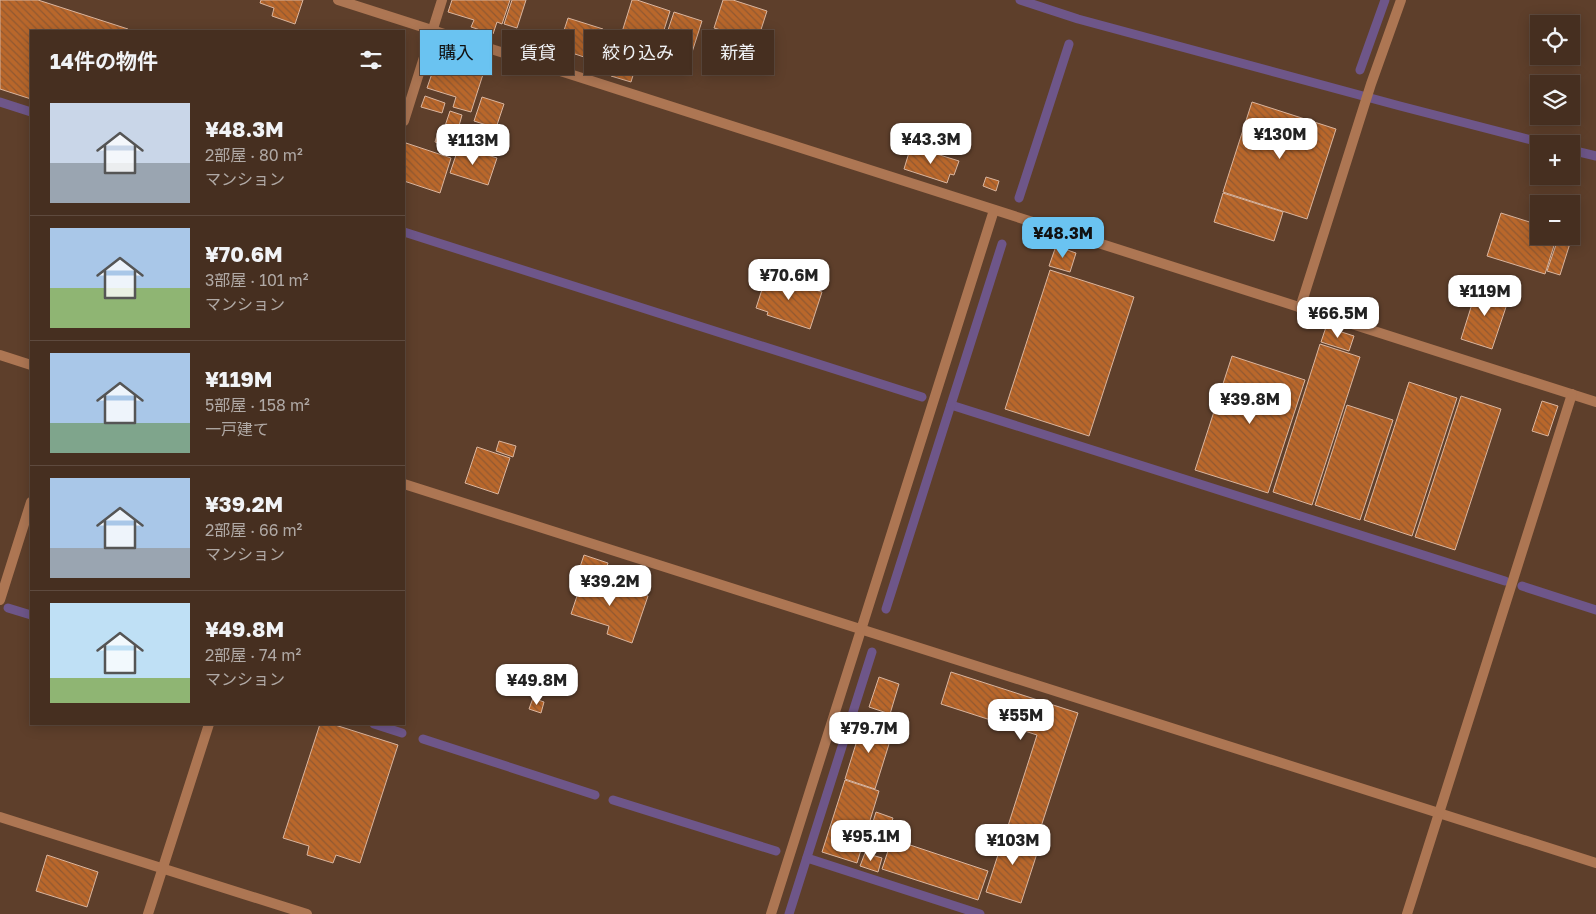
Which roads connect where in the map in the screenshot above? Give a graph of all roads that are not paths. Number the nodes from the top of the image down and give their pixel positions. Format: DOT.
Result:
graph roads {
  1 [pos="338,0"];
  2 [pos="442,0"];
  3 [pos="1401,0"];
  4 [pos="430,30"];
  5 [pos="433,30"];
  6 [pos="492,50"];
  7 [pos="420,71"];
  8 [pos="405,118"];
  9 [pos="994,210"];
  10 [pos="1300,308"];
  11 [pos="0,355"];
  12 [pos="30,365"];
  13 [pos="1572,394"];
  14 [pos="1596,402"];
  15 [pos="405,484"];
  16 [pos="30,505"];
  17 [pos="0,600"];
  18 [pos="862,629"];
  19 [pos="209,725"];
  20 [pos="1439,813"];
  21 [pos="0,817"];
  22 [pos="1596,863"];
  23 [pos="162,868"];
  24 [pos="148,914"];
  25 [pos="307,914"];
  26 [pos="771,914"];
  27 [pos="1407,914"];
  1 -- 4 [label="street"];
  2 -- 5 [label="street"];
  3 -- 10 [label="street"];
  6 -- 9 [label="street"];
  7 -- 8 [label="street"];
  9 -- 10 [label="street"];
  9 -- 18 [label="street"];
  10 -- 13 [label="street"];
  11 -- 12 [label="street"];
  13 -- 14 [label="street"];
  13 -- 20 [label="street"];
  15 -- 18 [label="street"];
  16 -- 17 [label="street"];
  18 -- 20 [label="street"];
  18 -- 26 [label="street"];
  19 -- 23 [label="street"];
  20 -- 22 [label="street"];
  20 -- 27 [label="street"];
  21 -- 23 [label="street"];
  23 -- 24 [label="street"];
  23 -- 25 [label="street"];
}
